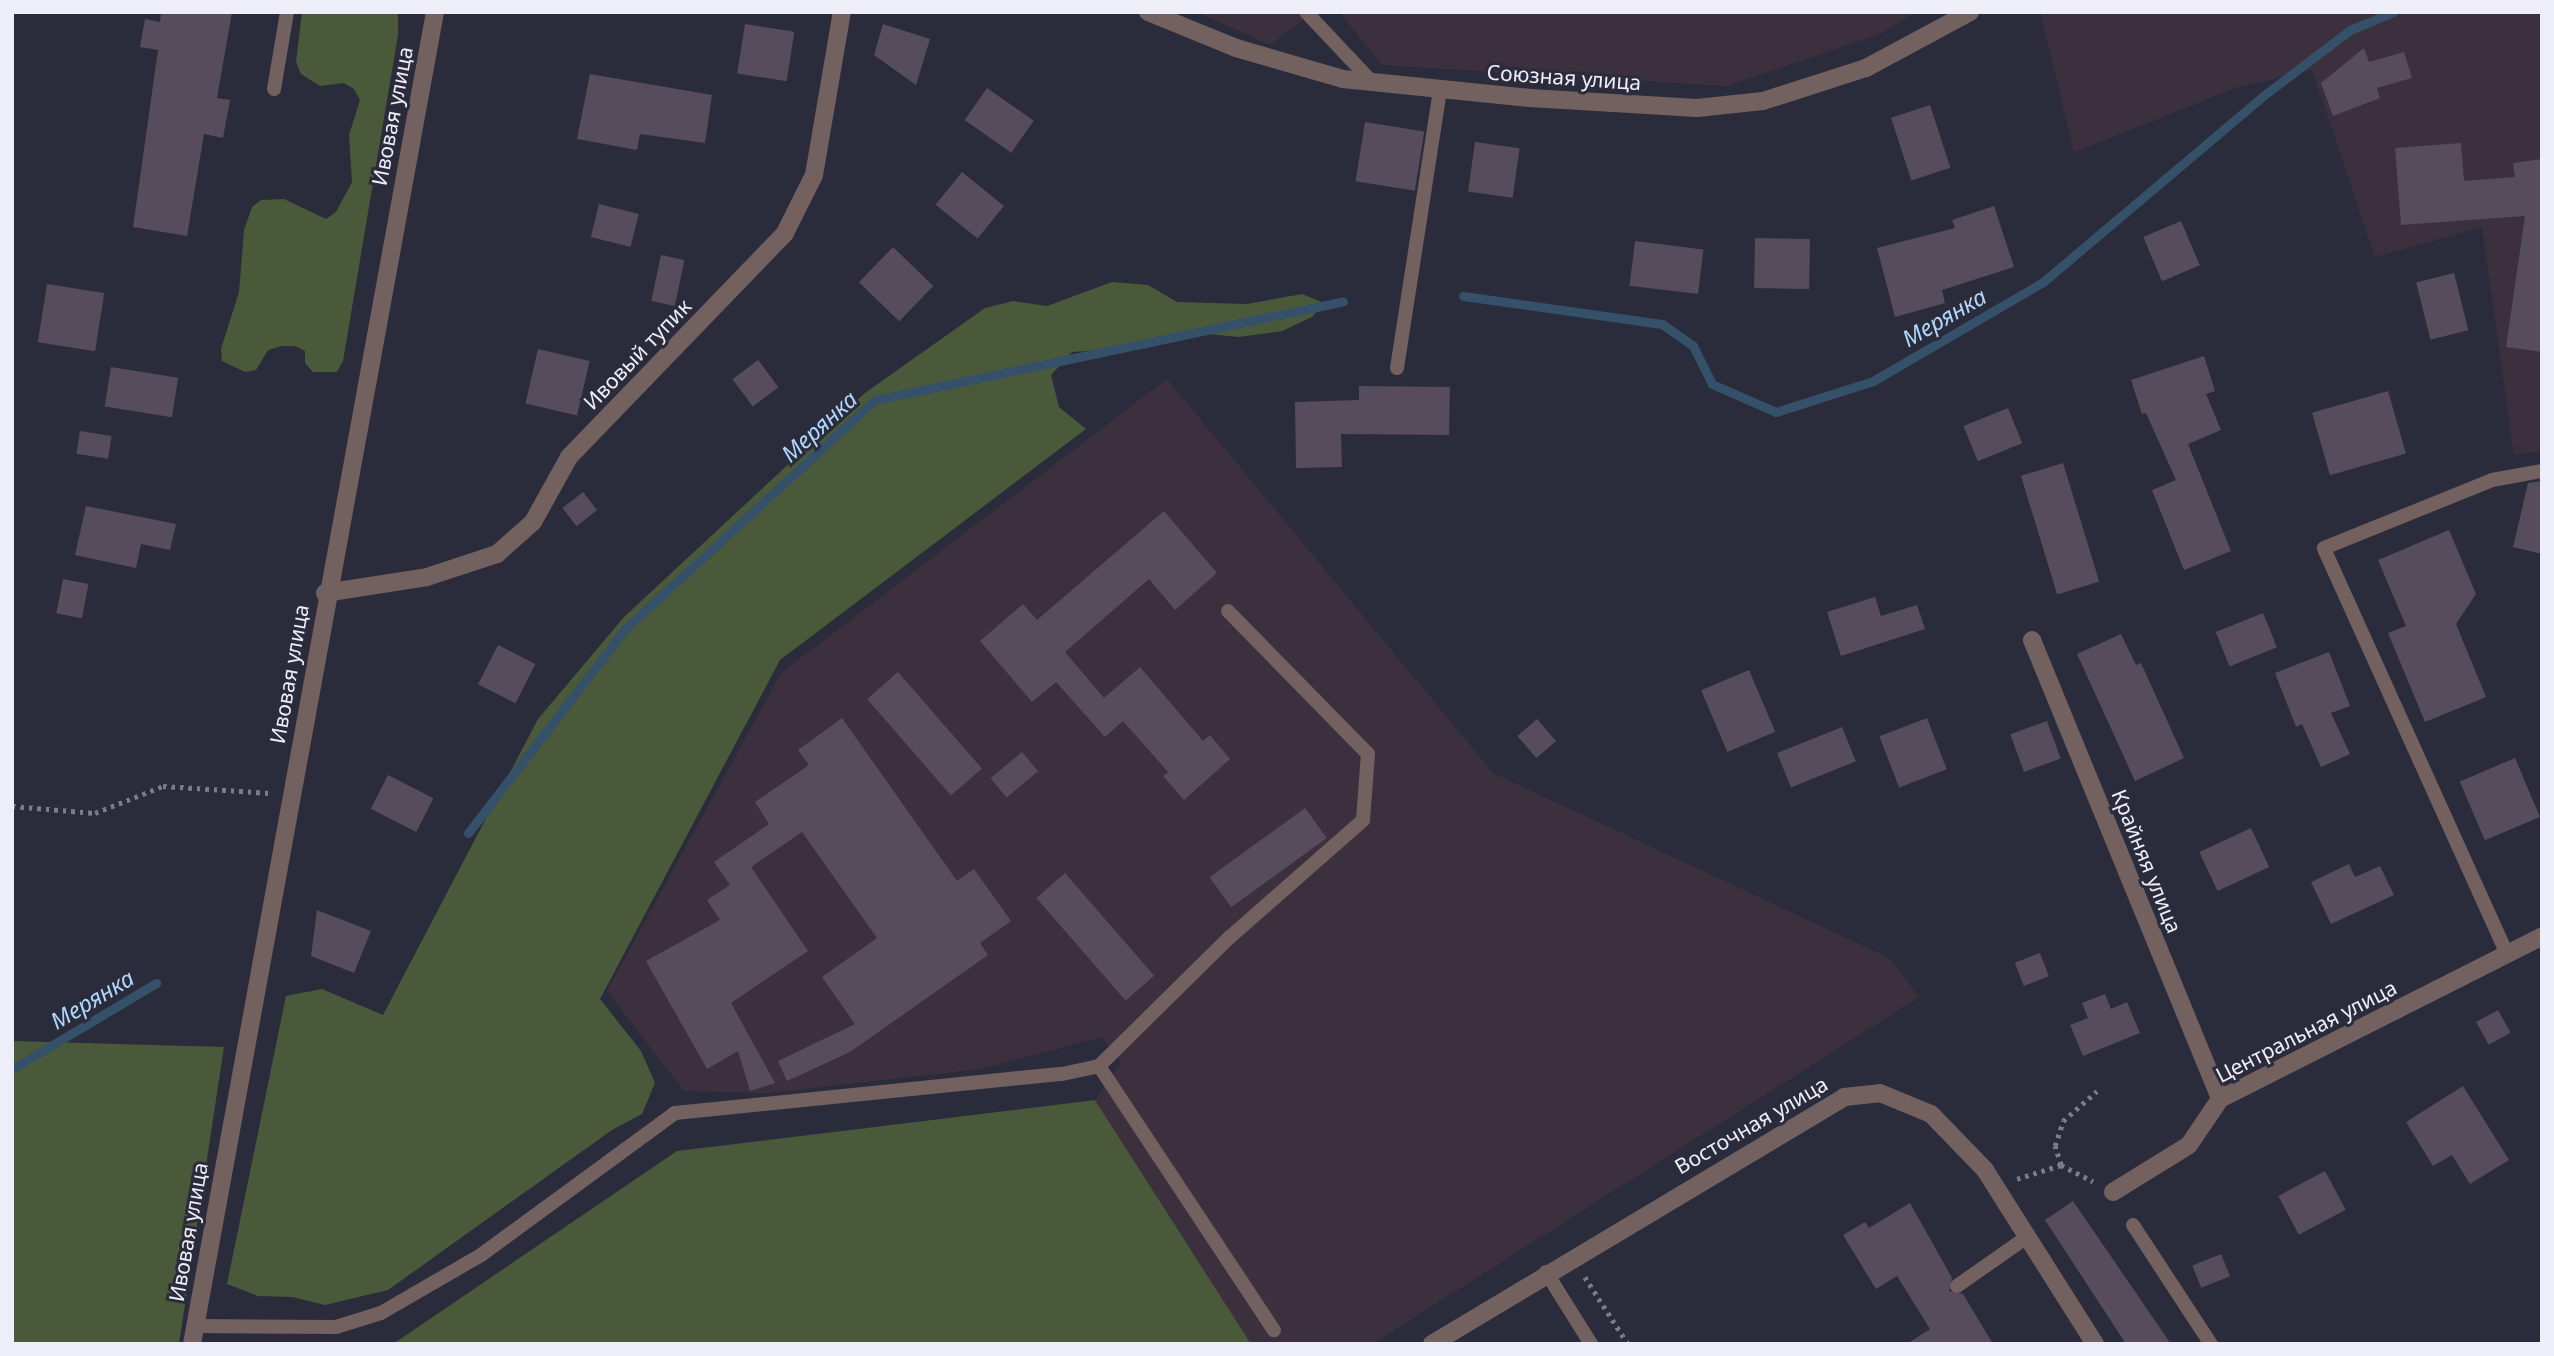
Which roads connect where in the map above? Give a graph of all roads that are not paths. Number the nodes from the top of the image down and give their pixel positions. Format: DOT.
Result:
graph roads {
  1 [pos="287,12"];
  2 [pos="435,12"];
  3 [pos="842,12"];
  4 [pos="1148,12"];
  5 [pos="1306,12"];
  6 [pos="1970,12"];
  7 [pos="1373,83"];
  8 [pos="274,89"];
  9 [pos="1440,91"];
  10 [pos="1397,368"];
  11 [pos="2542,471"];
  12 [pos="325,593"];
  13 [pos="1228,611"];
  14 [pos="2032,640"];
  15 [pos="2542,936"];
  16 [pos="2507,954"];
  17 [pos="1099,1066"];
  18 [pos="2220,1099"];
  19 [pos="2113,1192"];
  20 [pos="2133,1225"];
  21 [pos="2028,1237"];
  22 [pos="1546,1272"];
  23 [pos="1957,1286"];
  24 [pos="1274,1330"];
  25 [pos="193,1335"];
  26 [pos="1432,1344"];
  27 [pos="1591,1344"];
  28 [pos="2095,1344"];
  29 [pos="2211,1344"];
  1 -- 8 [label="lane"];
  2 -- 12 [label="street, Ивовая улица"];
  3 -- 12 [label="street, Ивовый тупик"];
  4 -- 7 [label="street, Союзная улица"];
  5 -- 7 [label="lane"];
  6 -- 9 [label="street, Союзная улица"];
  7 -- 9 [label="street, Союзная улица"];
  9 -- 10 [label="lane"];
  11 -- 16 [label="lane"];
  12 -- 25 [label="street, Ивовая улица"];
  13 -- 17 [label="lane"];
  14 -- 18 [label="street, Крайняя улица"];
  15 -- 16 [label="street, Центральная улица"];
  16 -- 18 [label="street, Центральная улица"];
  17 -- 24 [label="lane"];
  17 -- 25 [label="lane"];
  18 -- 19 [label="street, Центральная улица"];
  20 -- 29 [label="lane"];
  21 -- 22 [label="street, Восточная улица"];
  21 -- 23 [label="lane"];
  21 -- 28 [label="street, Восточная улица"];
  22 -- 26 [label="street, Восточная улица"];
  22 -- 27 [label="lane"];
}
